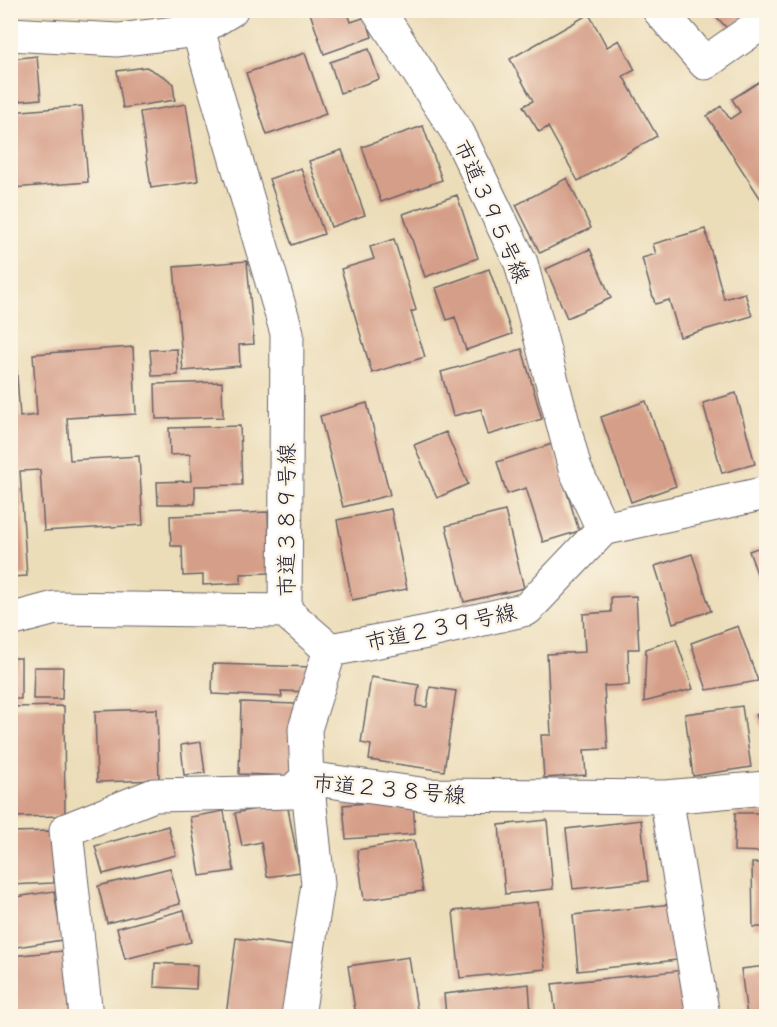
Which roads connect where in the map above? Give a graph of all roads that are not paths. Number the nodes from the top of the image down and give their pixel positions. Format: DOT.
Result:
graph roads {
  1 [pos="231,10"];
  2 [pos="378,10"];
  3 [pos="659,10"];
  4 [pos="194,20"];
  5 [pos="766,20"];
  6 [pos="10,34"];
  7 [pos="766,494"];
  8 [pos="603,530"];
  9 [pos="285,611"];
  10 [pos="10,620"];
  11 [pos="330,650"];
  12 [pos="307,778"];
  13 [pos="766,788"];
  14 [pos="666,797"];
  15 [pos="86,1017"];
  16 [pos="298,1017"];
  17 [pos="703,1017"];
  1 -- 4 [label="street"];
  2 -- 8 [label="street, 市道３９５号線"];
  3 -- 5 [label="street"];
  4 -- 6 [label="street"];
  4 -- 9 [label="street, 市道３８９号線"];
  7 -- 8 [label="street"];
  8 -- 11 [label="street, 市道２３９号線"];
  9 -- 10 [label="street"];
  9 -- 11 [label="street, 市道３８９号線"];
  11 -- 12 [label="street"];
  12 -- 14 [label="street, 市道２３８号線"];
  12 -- 15 [label="street, 市道２３８号線"];
  12 -- 16 [label="street"];
  13 -- 14 [label="street, 市道２３８号線"];
  14 -- 17 [label="street"];
}
